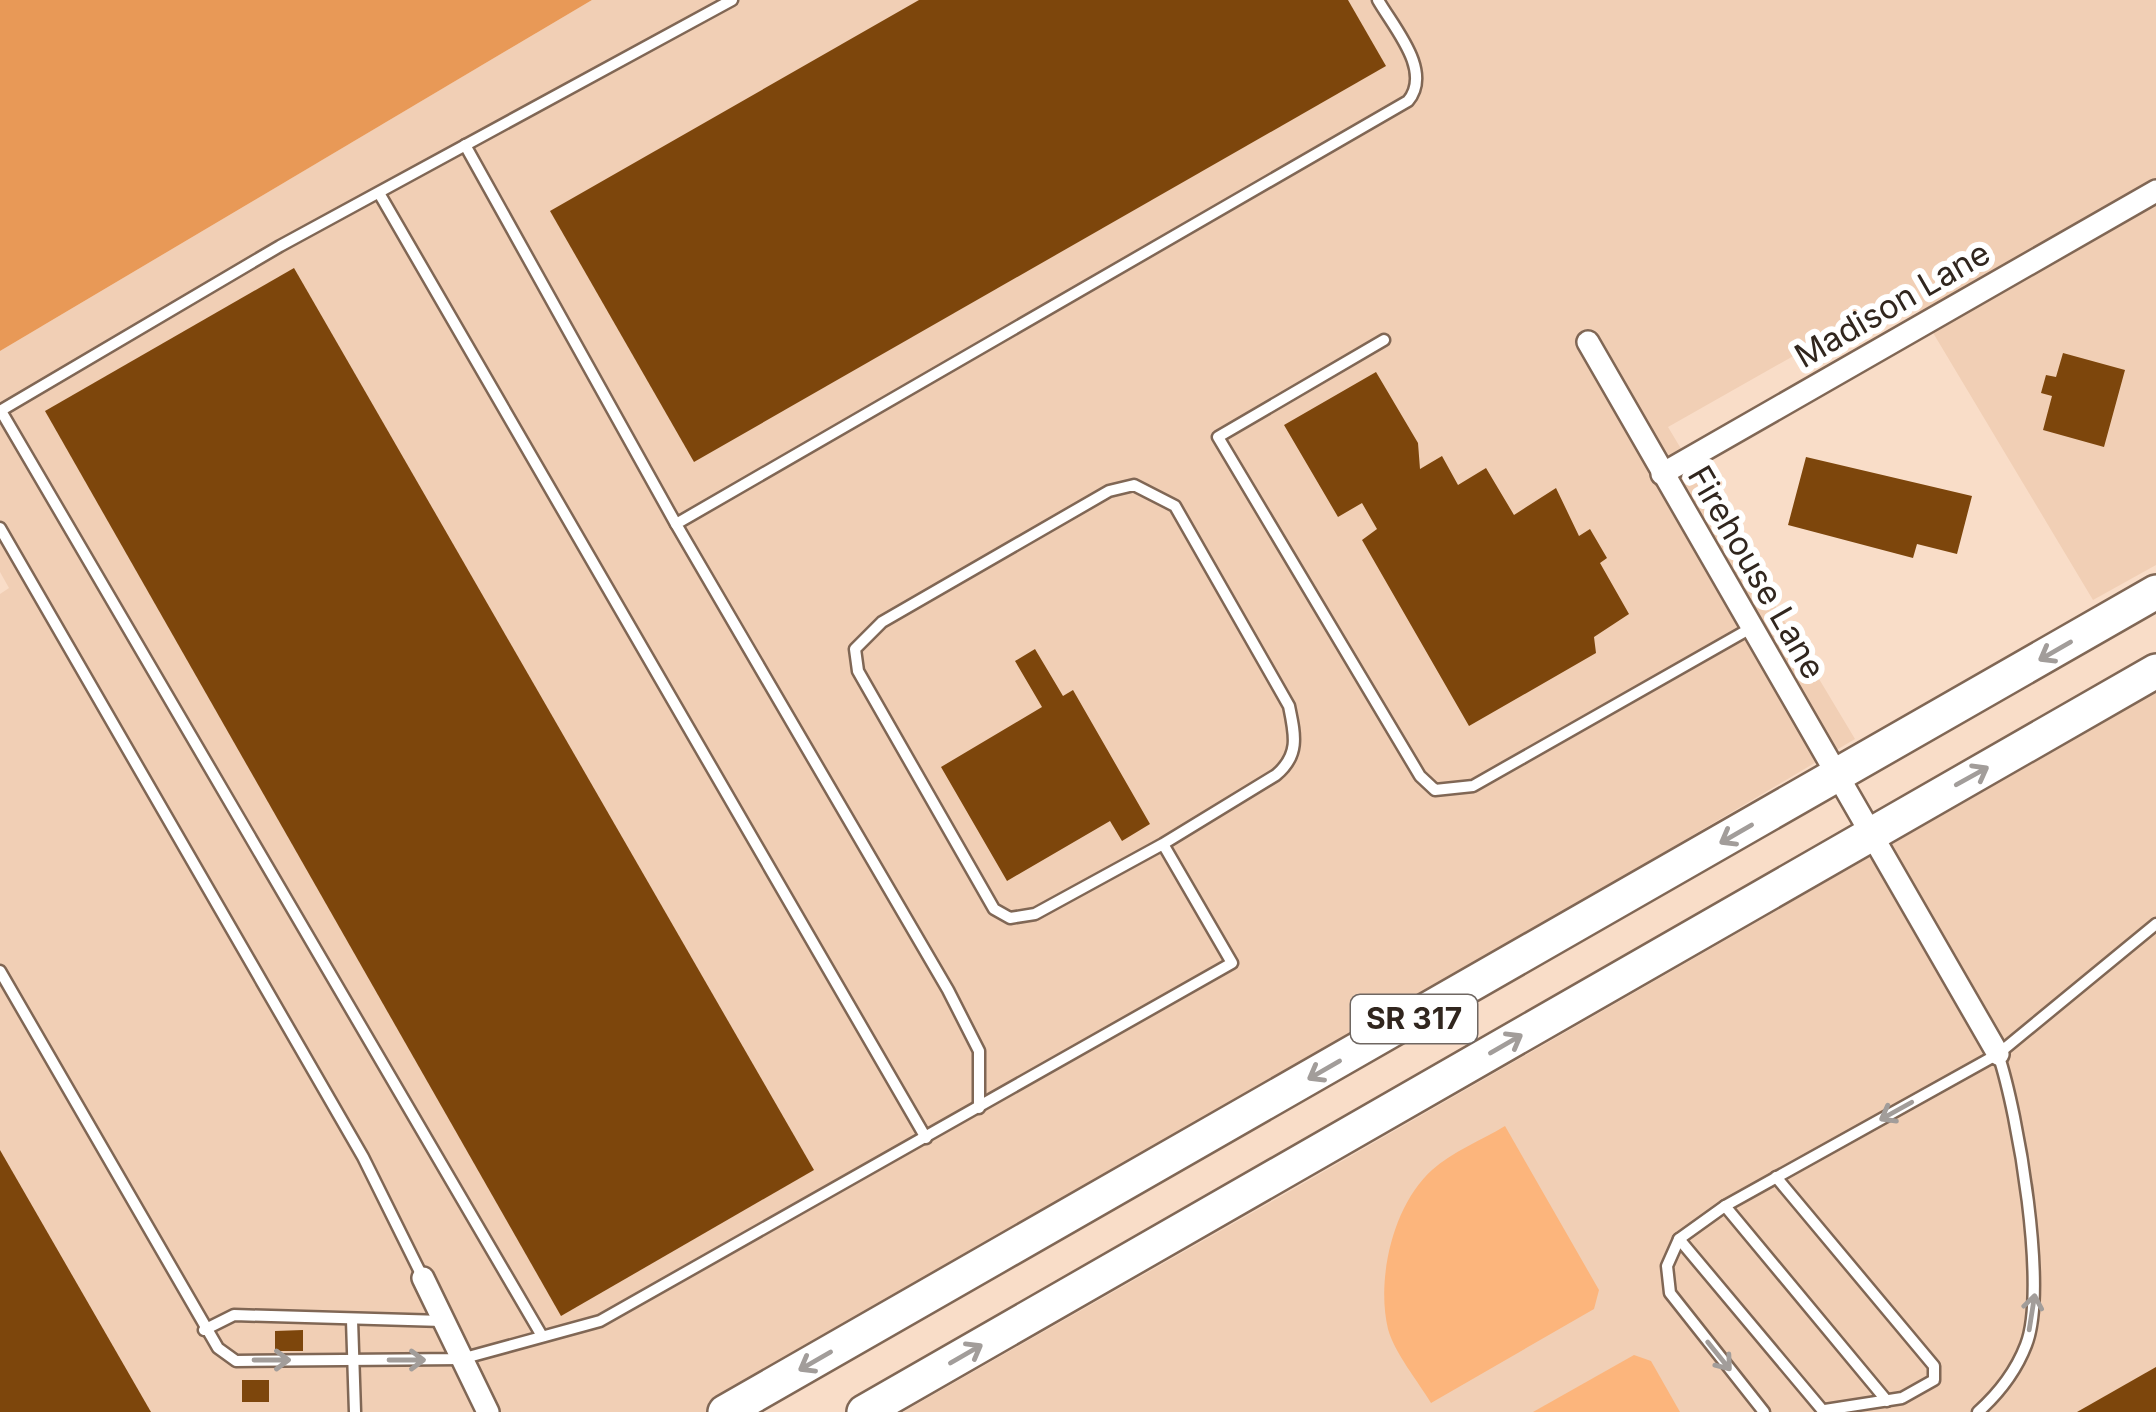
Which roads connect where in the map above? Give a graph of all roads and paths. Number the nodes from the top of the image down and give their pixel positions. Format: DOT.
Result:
graph roads {
  1 [pos="732,0"];
  2 [pos="1378,0"];
  3 [pos="465,145"];
  4 [pos="2156,191"];
  5 [pos="379,193"];
  6 [pos="1384,340"];
  7 [pos="1588,342"];
  8 [pos="0,411"];
  9 [pos="1662,475"];
  10 [pos="676,524"];
  11 [pos="0,528"];
  12 [pos="2156,592"];
  13 [pos="1751,628"];
  14 [pos="2156,671"];
  15 [pos="1837,776"];
  16 [pos="1870,834"];
  17 [pos="1162,844"];
  18 [pos="2156,924"];
  19 [pos="0,971"];
  20 [pos="1998,1054"];
  21 [pos="979,1108"];
  22 [pos="926,1138"];
  23 [pos="1776,1177"];
  24 [pos="1725,1207"];
  25 [pos="1678,1239"];
  26 [pos="423,1278"];
  27 [pos="352,1320"];
  28 [pos="443,1321"];
  29 [pos="204,1330"];
  30 [pos="542,1336"];
  31 [pos="461,1359"];
  32 [pos="354,1360"];
  33 [pos="1887,1401"];
  34 [pos="1825,1411"];
  35 [pos="356,1412"];
  36 [pos="488,1412"];
  37 [pos="725,1412"];
  38 [pos="864,1412"];
  39 [pos="1764,1412"];
  40 [pos="1978,1412"];
  1 -- 3 [label="lane"];
  2 -- 10 [label="lane"];
  3 -- 5 [label="lane"];
  3 -- 10 [label="lane"];
  4 -- 9 [label="street, Madison Lane"];
  5 -- 8 [label="lane"];
  5 -- 22 [label="lane"];
  6 -- 13 [label="lane"];
  7 -- 9 [label="street, Firehouse Lane"];
  8 -- 30 [label="lane"];
  9 -- 13 [label="street, Firehouse Lane"];
  10 -- 21 [label="lane"];
  11 -- 26 [label="lane"];
  12 -- 15 [label="main road, SR 317, one-way"];
  13 -- 15 [label="street, Firehouse Lane"];
  16 -- 14 [label="main road, SR 317, one-way"];
  15 -- 16 [label="street, Firehouse Lane"];
  15 -- 37 [label="main road, SR 317, one-way"];
  16 -- 20 [label="street, Firehouse Lane"];
  38 -- 16 [label="main road, SR 317, one-way"];
  17 -- 17 [label="lane"];
  17 -- 21 [label="lane"];
  18 -- 20 [label="lane"];
  19 -- 29 [label="lane"];
  20 -- 23 [label="lane, one-way"];
  40 -- 20 [label="lane, one-way"];
  21 -- 22 [label="lane"];
  22 -- 30 [label="lane"];
  23 -- 24 [label="lane"];
  23 -- 33 [label="lane"];
  24 -- 25 [label="lane"];
  24 -- 33 [label="lane"];
  25 -- 34 [label="lane"];
  25 -- 39 [label="lane, one-way"];
  26 -- 28 [label="street"];
  27 -- 28 [label="lane"];
  27 -- 29 [label="lane"];
  27 -- 32 [label="lane"];
  28 -- 31 [label="street"];
  29 -- 32 [label="lane, one-way"];
  30 -- 31 [label="lane"];
  32 -- 31 [label="lane, one-way"];
  31 -- 36 [label="street"];
  32 -- 35 [label="lane"];
  33 -- 34 [label="lane"];
}
